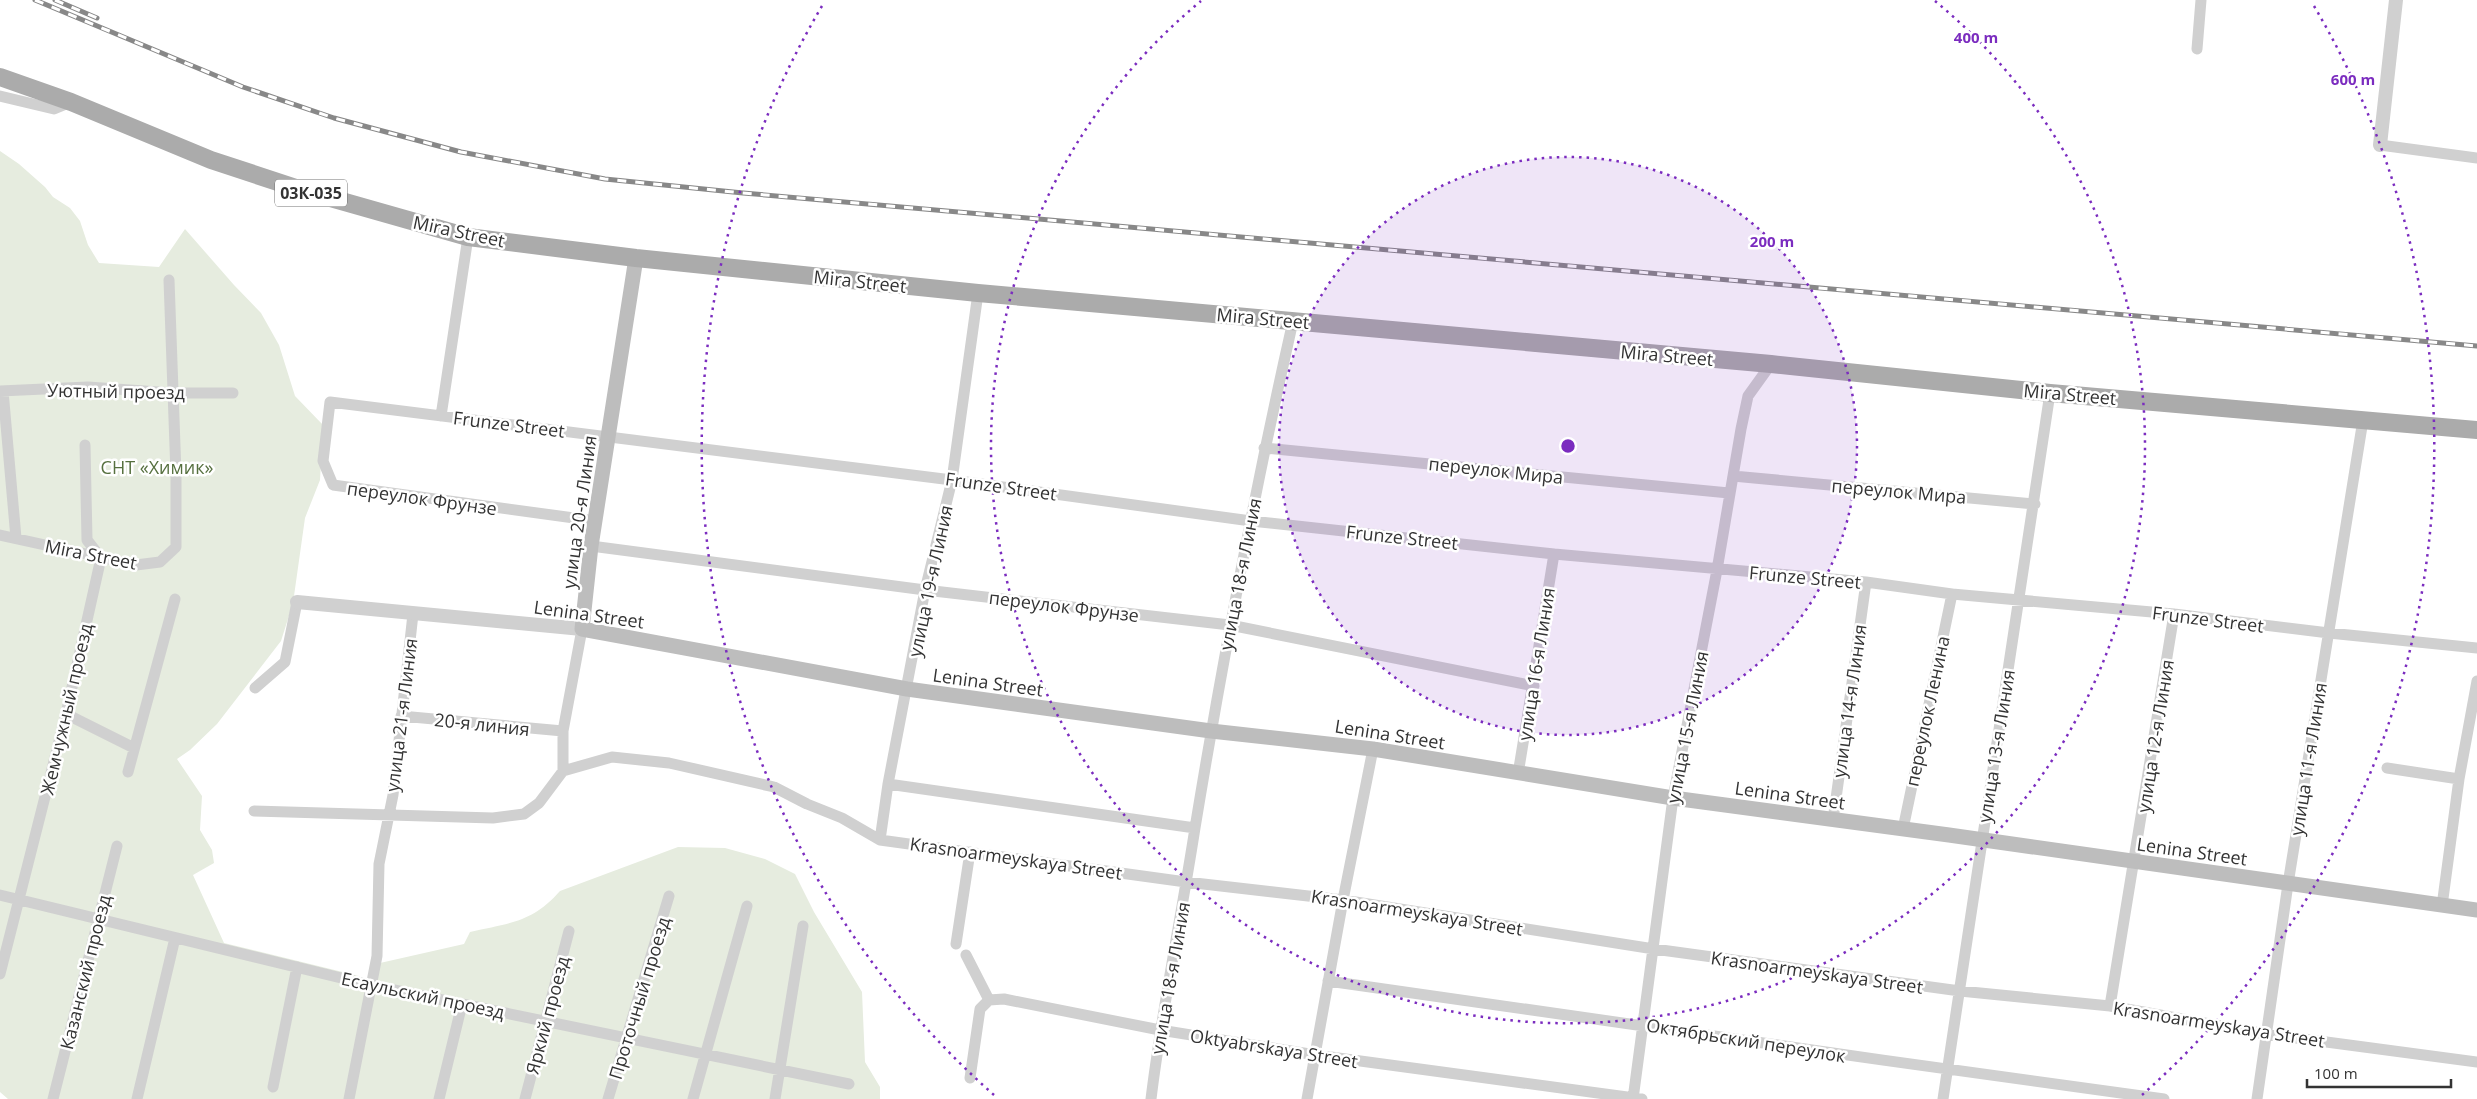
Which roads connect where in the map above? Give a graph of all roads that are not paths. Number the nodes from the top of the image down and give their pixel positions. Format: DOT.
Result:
graph roads {
  1 [pos="2202,0"];
  2 [pos="2396,0"];
  3 [pos="2196,50"];
  4 [pos="0,77"];
  5 [pos="0,96"];
  6 [pos="71,102"];
  7 [pos="2380,145"];
  8 [pos="2477,158"];
  9 [pos="468,237"];
  10 [pos="636,258"];
  11 [pos="169,280"];
  12 [pos="978,293"];
  13 [pos="1293,321"];
  14 [pos="1771,364"];
  15 [pos="2,391"];
  16 [pos="172,393"];
  17 [pos="233,393"];
  18 [pos="2050,393"];
  19 [pos="330,402"];
  20 [pos="441,416"];
  21 [pos="2363,420"];
  22 [pos="2477,430"];
  23 [pos="608,436"];
  24 [pos="85,445"];
  25 [pos="1264,448"];
  26 [pos="1732,476"];
  27 [pos="952,480"];
  28 [pos="1729,493"];
  29 [pos="2035,504"];
  30 [pos="596,521"];
  31 [pos="1251,521"];
  32 [pos="0,535"];
  33 [pos="16,538"];
  34 [pos="592,546"];
  35 [pos="1554,554"];
  36 [pos="101,558"];
  37 [pos="1717,570"];
  38 [pos="1866,582"];
  39 [pos="925,590"];
  40 [pos="1952,594"];
  41 [pos="175,599"];
  42 [pos="2020,599"];
  43 [pos="297,602"];
  44 [pos="413,614"];
  45 [pos="2174,614"];
  46 [pos="1230,625"];
  47 [pos="582,629"];
  48 [pos="2329,633"];
  49 [pos="2477,648"];
  50 [pos="2477,681"];
  51 [pos="1534,686"];
  52 [pos="255,688"];
  53 [pos="907,690"];
  54 [pos="66,714"];
  55 [pos="401,716"];
  56 [pos="1211,730"];
  57 [pos="563,731"];
  58 [pos="134,748"];
  59 [pos="1374,749"];
  60 [pos="2387,768"];
  61 [pos="563,771"];
  62 [pos="128,772"];
  63 [pos="1518,774"];
  64 [pos="2459,779"];
  65 [pos="888,784"];
  66 [pos="1673,798"];
  67 [pos="254,812"];
  68 [pos="388,816"];
  69 [pos="1833,820"];
  70 [pos="1196,828"];
  71 [pos="1903,829"];
  72 [pos="880,840"];
  73 [pos="1981,840"];
  74 [pos="117,846"];
  75 [pos="970,852"];
  76 [pos="2135,861"];
  77 [pos="1186,882"];
  78 [pos="2288,884"];
  79 [pos="0,895"];
  80 [pos="669,896"];
  81 [pos="19,900"];
  82 [pos="1343,900"];
  83 [pos="747,906"];
  84 [pos="2442,906"];
  85 [pos="2477,910"];
  86 [pos="98,919"];
  87 [pos="803,926"];
  88 [pos="569,932"];
  89 [pos="175,938"];
  90 [pos="956,944"];
  91 [pos="1654,949"];
  92 [pos="966,955"];
  93 [pos="296,967"];
  94 [pos="0,974"];
  95 [pos="1328,981"];
  96 [pos="370,985"];
  97 [pos="1960,991"];
  98 [pos="989,1000"];
  99 [pos="462,1004"];
  100 [pos="2110,1006"];
  101 [pos="544,1021"];
  102 [pos="1644,1024"];
  103 [pos="1160,1030"];
  104 [pos="2266,1034"];
  105 [pos="626,1038"];
  106 [pos="707,1053"];
  107 [pos="1316,1055"];
  108 [pos="2477,1062"];
  109 [pos="780,1070"];
  110 [pos="1948,1070"];
  111 [pos="970,1078"];
  112 [pos="849,1084"];
  113 [pos="273,1087"];
  114 [pos="53,1099"];
  115 [pos="137,1099"];
  116 [pos="349,1099"];
  117 [pos="439,1099"];
  118 [pos="525,1099"];
  119 [pos="608,1099"];
  120 [pos="694,1099"];
  121 [pos="775,1099"];
  122 [pos="1151,1099"];
  123 [pos="1307,1099"];
  124 [pos="1636,1099"];
  125 [pos="1943,1099"];
  126 [pos="2164,1099"];
  127 [pos="2257,1099"];
  1 -- 3 [label="street"];
  2 -- 7 [label="street"];
  4 -- 6 [label="main road, Mira Street / 03К-035"];
  5 -- 6 [label="street"];
  6 -- 9 [label="main road, Mira Street / 03К-035"];
  7 -- 8 [label="street"];
  9 -- 10 [label="main road, Mira Street / 03К-035"];
  9 -- 20 [label="street"];
  10 -- 12 [label="main road, Mira Street"];
  10 -- 23 [label="main road, улица 20-я Линия"];
  11 -- 16 [label="street"];
  12 -- 13 [label="main road, Mira Street"];
  12 -- 27 [label="street, улица 19-я Линия"];
  13 -- 14 [label="main road, Mira Street"];
  13 -- 25 [label="street, улица 18-я Линия"];
  14 -- 18 [label="main road, Mira Street"];
  14 -- 26 [label="street, улица 15-я Линия"];
  15 -- 16 [label="street, Уютный проезд"];
  15 -- 33 [label="street"];
  16 -- 17 [label="street, Уютный проезд"];
  16 -- 36 [label="street, Mira Street"];
  18 -- 21 [label="main road, Mira Street"];
  18 -- 29 [label="street, улица 13-я Линия"];
  19 -- 20 [label="street, Frunze Street"];
  19 -- 30 [label="street, переулок Фрунзе"];
  20 -- 23 [label="street, Frunze Street"];
  21 -- 22 [label="main road, Mira Street"];
  21 -- 48 [label="street, улица 11-я Линия"];
  23 -- 27 [label="street, Frunze Street"];
  23 -- 30 [label="main road, улица 20-я Линия"];
  24 -- 36 [label="street"];
  25 -- 28 [label="street, переулок Мира"];
  25 -- 31 [label="street, улица 18-я Линия"];
  26 -- 28 [label="street, улица 15-я Линия"];
  26 -- 29 [label="street, переулок Мира"];
  27 -- 31 [label="street, Frunze Street"];
  27 -- 39 [label="street, улица 19-я Линия"];
  28 -- 37 [label="street, улица 15-я Линия"];
  29 -- 42 [label="street, улица 13-я Линия"];
  30 -- 34 [label="main road, улица 20-я Линия"];
  31 -- 35 [label="street, Frunze Street"];
  31 -- 46 [label="street, улица 18-я Линия"];
  32 -- 33 [label="street, Mira Street"];
  33 -- 36 [label="street, Mira Street"];
  34 -- 39 [label="street, переулок Фрунзе"];
  34 -- 47 [label="main road, улица 20-я Линия"];
  35 -- 37 [label="street, Frunze Street"];
  35 -- 51 [label="street, улица 16-я Линия"];
  36 -- 54 [label="street, Жемчужный проезд"];
  37 -- 38 [label="street, Frunze Street"];
  37 -- 66 [label="street, улица 15-я Линия"];
  38 -- 40 [label="street, Frunze Street"];
  38 -- 69 [label="street, улица 14-я Линия"];
  39 -- 46 [label="street, переулок Фрунзе"];
  39 -- 53 [label="street, улица 19-я Линия"];
  40 -- 42 [label="street, Frunze Street"];
  40 -- 71 [label="street, переулок Ленина"];
  41 -- 58 [label="street"];
  42 -- 45 [label="street, Frunze Street"];
  42 -- 73 [label="street, улица 13-я Линия"];
  43 -- 44 [label="street, Lenina Street"];
  43 -- 52 [label="street"];
  44 -- 47 [label="street, Lenina Street"];
  44 -- 55 [label="street, улица 21-я Линия"];
  45 -- 48 [label="street, Frunze Street"];
  45 -- 76 [label="street, улица 12-я Линия"];
  46 -- 51 [label="street, переулок Фрунзе"];
  46 -- 56 [label="street, улица 18-я Линия"];
  47 -- 53 [label="main road, Lenina Street"];
  47 -- 57 [label="street, улица 20-я Линия"];
  48 -- 49 [label="street, Frunze Street"];
  48 -- 78 [label="street, улица 11-я Линия"];
  50 -- 64 [label="street"];
  51 -- 63 [label="street, улица 16-я Линия"];
  53 -- 56 [label="main road, Lenina Street"];
  53 -- 65 [label="street, улица 19-я Линия"];
  54 -- 58 [label="street"];
  54 -- 81 [label="street, Жемчужный проезд"];
  55 -- 57 [label="street, 20-я линия"];
  55 -- 68 [label="street, улица 21-я Линия"];
  56 -- 59 [label="main road, Lenina Street"];
  56 -- 70 [label="street, улица 18-я Линия"];
  57 -- 61 [label="street, улица 20-я Линия"];
  58 -- 62 [label="street"];
  59 -- 63 [label="main road, Lenina Street"];
  59 -- 82 [label="street"];
  60 -- 64 [label="street"];
  61 -- 68 [label="street"];
  61 -- 72 [label="street, Krasnoarmeyskaya Street"];
  63 -- 66 [label="main road, Lenina Street"];
  64 -- 84 [label="street"];
  65 -- 70 [label="street"];
  65 -- 72 [label="street, улица 19-я Линия"];
  66 -- 69 [label="main road, Lenina Street"];
  66 -- 91 [label="street, улица 15-я Линия"];
  67 -- 68 [label="street"];
  68 -- 96 [label="street"];
  69 -- 71 [label="main road, Lenina Street"];
  70 -- 77 [label="street, улица 18-я Линия"];
  71 -- 73 [label="main road, Lenina Street"];
  72 -- 75 [label="street, Krasnoarmeyskaya Street"];
  73 -- 76 [label="main road, Lenina Street"];
  73 -- 97 [label="street, улица 13-я Линия"];
  74 -- 86 [label="street, Казанский проезд"];
  75 -- 77 [label="street, Krasnoarmeyskaya Street"];
  75 -- 90 [label="street"];
  76 -- 78 [label="main road, Lenina Street"];
  76 -- 100 [label="street, улица 12-я Линия"];
  77 -- 82 [label="street, Krasnoarmeyskaya Street"];
  77 -- 103 [label="street, улица 18-я Линия"];
  78 -- 84 [label="main road, Lenina Street"];
  78 -- 104 [label="street, улица 11-я Линия"];
  79 -- 81 [label="street, Есаульский проезд"];
  80 -- 105 [label="street, Проточный проезд"];
  81 -- 86 [label="street, Есаульский проезд"];
  81 -- 94 [label="street, Жемчужный проезд"];
  82 -- 91 [label="street, Krasnoarmeyskaya Street"];
  82 -- 95 [label="street"];
  83 -- 106 [label="street"];
  84 -- 85 [label="main road, Lenina Street"];
  86 -- 89 [label="street, Есаульский проезд"];
  86 -- 114 [label="street, Казанский проезд"];
  87 -- 109 [label="street"];
  88 -- 101 [label="street, Яркий проезд"];
  89 -- 93 [label="street, Есаульский проезд"];
  89 -- 115 [label="street"];
  91 -- 97 [label="street, Krasnoarmeyskaya Street"];
  91 -- 102 [label="street, улица 15-я Линия"];
  92 -- 98 [label="street"];
  93 -- 96 [label="street, Есаульский проезд"];
  93 -- 113 [label="street"];
  95 -- 102 [label="street, Октябрьский переулок"];
  95 -- 107 [label="street"];
  96 -- 99 [label="street, Есаульский проезд"];
  96 -- 116 [label="street"];
  97 -- 100 [label="street, Krasnoarmeyskaya Street"];
  97 -- 110 [label="street, улица 13-я Линия"];
  98 -- 103 [label="street, Oktyabrskaya Street"];
  98 -- 111 [label="street"];
  99 -- 101 [label="street, Есаульский проезд"];
  99 -- 117 [label="street"];
  100 -- 104 [label="street, Krasnoarmeyskaya Street"];
  101 -- 105 [label="street, Есаульский проезд"];
  101 -- 118 [label="street, Яркий проезд"];
  102 -- 110 [label="street, Октябрьский переулок"];
  102 -- 124 [label="street, улица 15-я Линия"];
  103 -- 107 [label="street, Oktyabrskaya Street"];
  103 -- 122 [label="street, улица 18-я Линия"];
  104 -- 108 [label="street, Krasnoarmeyskaya Street"];
  104 -- 127 [label="street, улица 11-я Линия"];
  105 -- 106 [label="street, Есаульский проезд"];
  105 -- 119 [label="street, Проточный проезд"];
  106 -- 109 [label="street, Есаульский проезд"];
  106 -- 120 [label="street"];
  107 -- 123 [label="street"];
  107 -- 124 [label="street, Oktyabrskaya Street"];
  109 -- 112 [label="street, Есаульский проезд"];
  109 -- 121 [label="street"];
  110 -- 125 [label="street, улица 13-я Линия"];
  110 -- 126 [label="street, Октябрьский переулок"];
}
